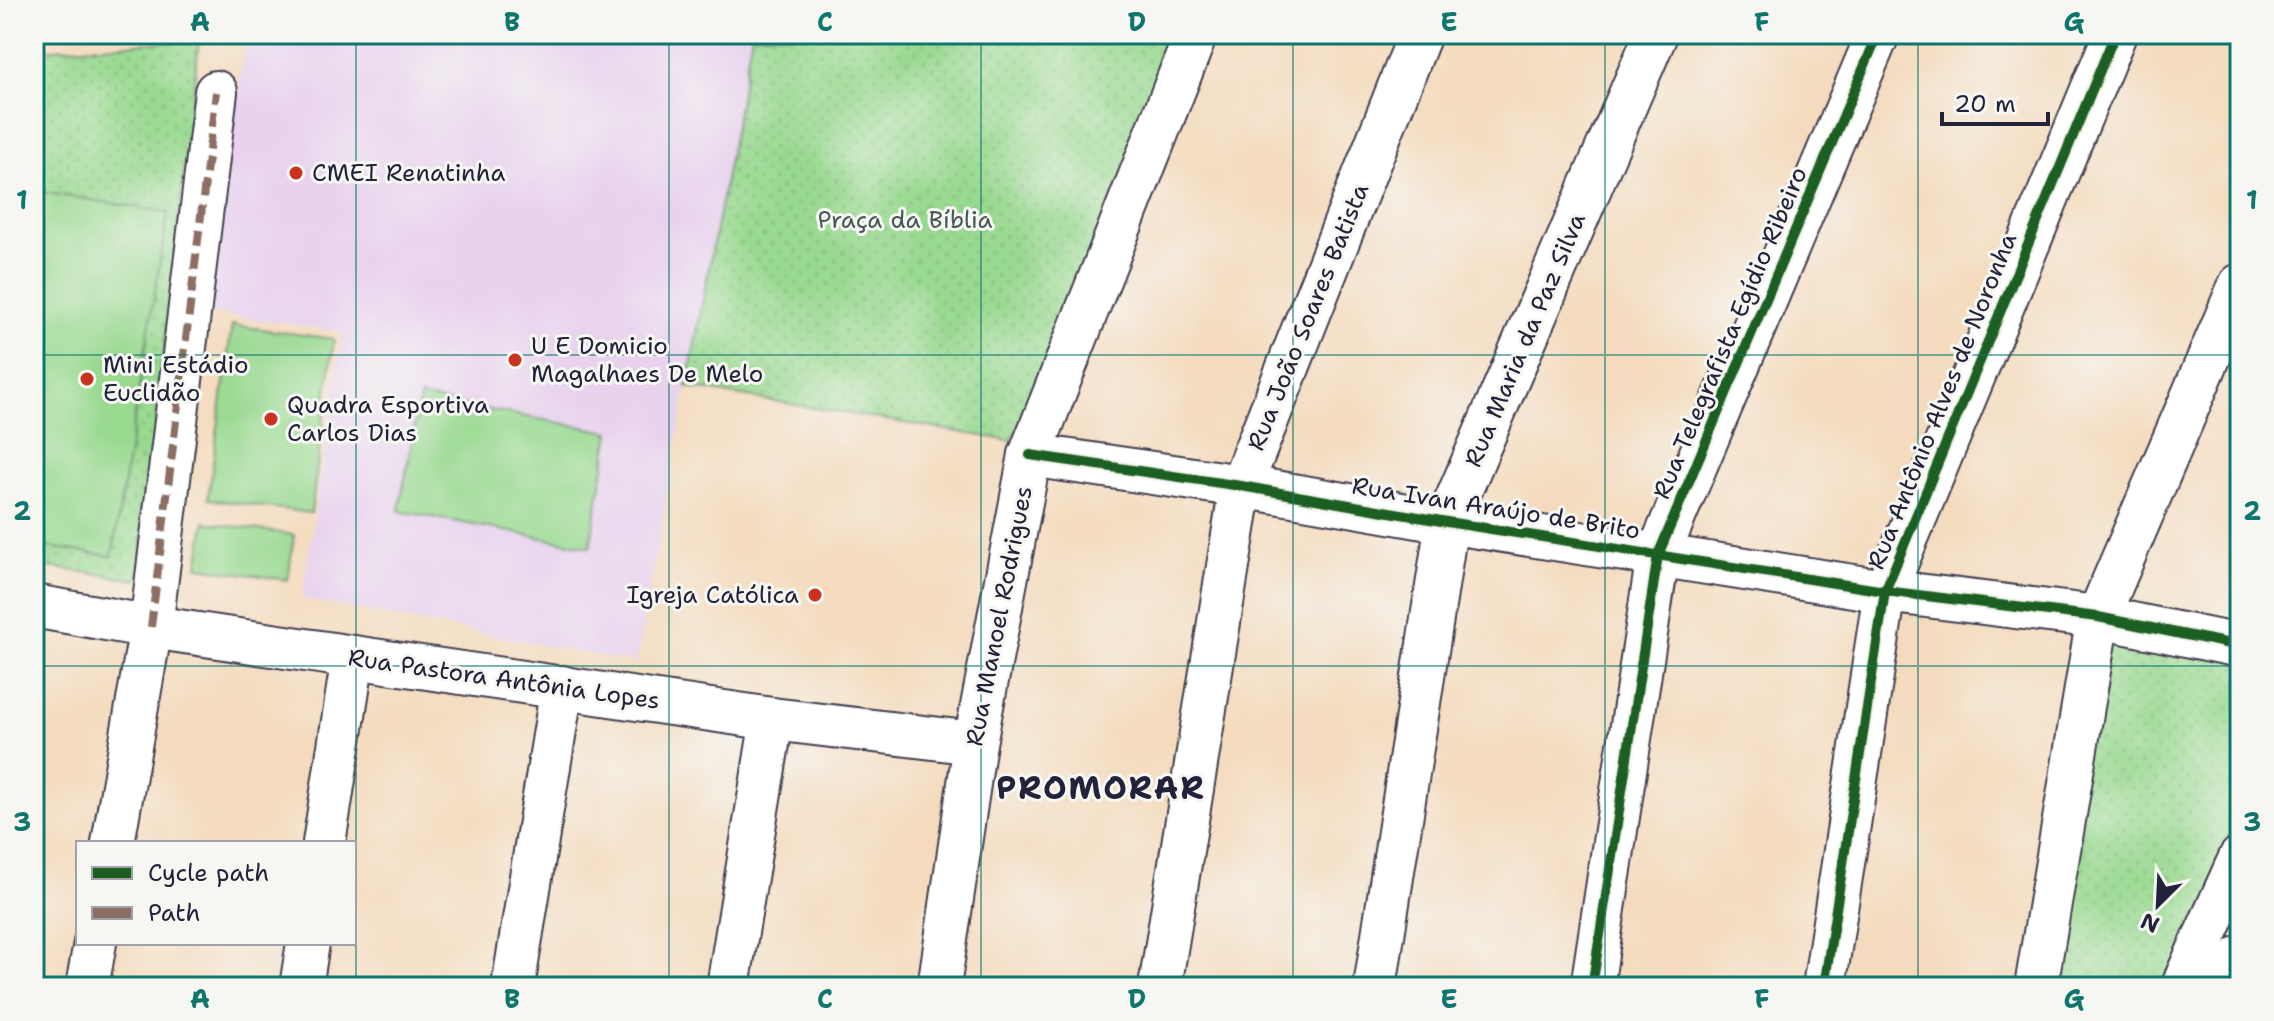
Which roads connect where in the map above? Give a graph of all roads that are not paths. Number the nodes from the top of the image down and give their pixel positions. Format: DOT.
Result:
graph roads {
  1 [pos="1196,34"];
  2 [pos="1420,34"];
  3 [pos="1656,34"];
  4 [pos="1878,34"];
  5 [pos="2115,34"];
  6 [pos="216,92"];
  7 [pos="2240,285"];
  8 [pos="1030,455"];
  9 [pos="1241,486"];
  10 [pos="1447,522"];
  11 [pos="1658,555"];
  12 [pos="1885,591"];
  13 [pos="34,606"];
  14 [pos="2098,617"];
  15 [pos="151,627"];
  16 [pos="2240,646"];
  17 [pos="353,657"];
  18 [pos="562,687"];
  19 [pos="772,719"];
  20 [pos="975,743"];
  21 [pos="113,841"];
  22 [pos="324,841"];
  23 [pos="2240,858"];
  24 [pos="95,945"];
  25 [pos="308,945"];
  26 [pos="2240,957"];
  27 [pos="87,987"];
  28 [pos="301,987"];
  29 [pos="513,987"];
  30 [pos="728,987"];
  31 [pos="939,987"];
  32 [pos="1160,987"];
  33 [pos="1375,987"];
  34 [pos="1592,987"];
  35 [pos="1824,987"];
  36 [pos="2036,987"];
  37 [pos="2182,987"];
  38 [pos="2227,987"];
  1 -- 8 [label="street, Rua Manoel Rodrigues"];
  2 -- 9 [label="street, Rua João Soares Batista"];
  3 -- 10 [label="street, Rua Maria da Paz Silva"];
  4 -- 11 [label="street, Rua Telegrafista Egídio Ribeiro"];
  5 -- 12 [label="street, Rua Antônio Alves de Noronha"];
  6 -- 15 [label="street"];
  7 -- 14 [label="street"];
  8 -- 9 [label="street, Rua Ivan Araújo de Brito"];
  8 -- 20 [label="street, Rua Manoel Rodrigues"];
  9 -- 10 [label="street, Rua Ivan Araújo de Brito"];
  9 -- 32 [label="street, Rua João Soares Batista"];
  10 -- 11 [label="street, Rua Ivan Araújo de Brito"];
  10 -- 33 [label="street, Rua Maria da Paz Silva"];
  11 -- 12 [label="street, Rua Ivan Araújo de Brito"];
  11 -- 34 [label="street, Rua Telegrafista Egídio Ribeiro"];
  12 -- 14 [label="street, Rua Ivan Araújo de Brito"];
  12 -- 35 [label="street, Rua Antônio Alves de Noronha"];
  13 -- 15 [label="street, Rua Pastora Antônia Lopes"];
  14 -- 16 [label="street, Rua Ivan Araújo de Brito"];
  14 -- 36 [label="street"];
  15 -- 17 [label="street, Rua Pastora Antônia Lopes"];
  15 -- 21 [label="street"];
  17 -- 18 [label="street, Rua Pastora Antônia Lopes"];
  17 -- 22 [label="street"];
  18 -- 19 [label="street, Rua Pastora Antônia Lopes"];
  18 -- 29 [label="street"];
  19 -- 20 [label="street, Rua Pastora Antônia Lopes"];
  19 -- 30 [label="street"];
  20 -- 31 [label="street, Rua Manoel Rodrigues"];
  23 -- 37 [label="street"];
  24 -- 27 [label="street"];
  25 -- 28 [label="street"];
  26 -- 38 [label="street"];
}
